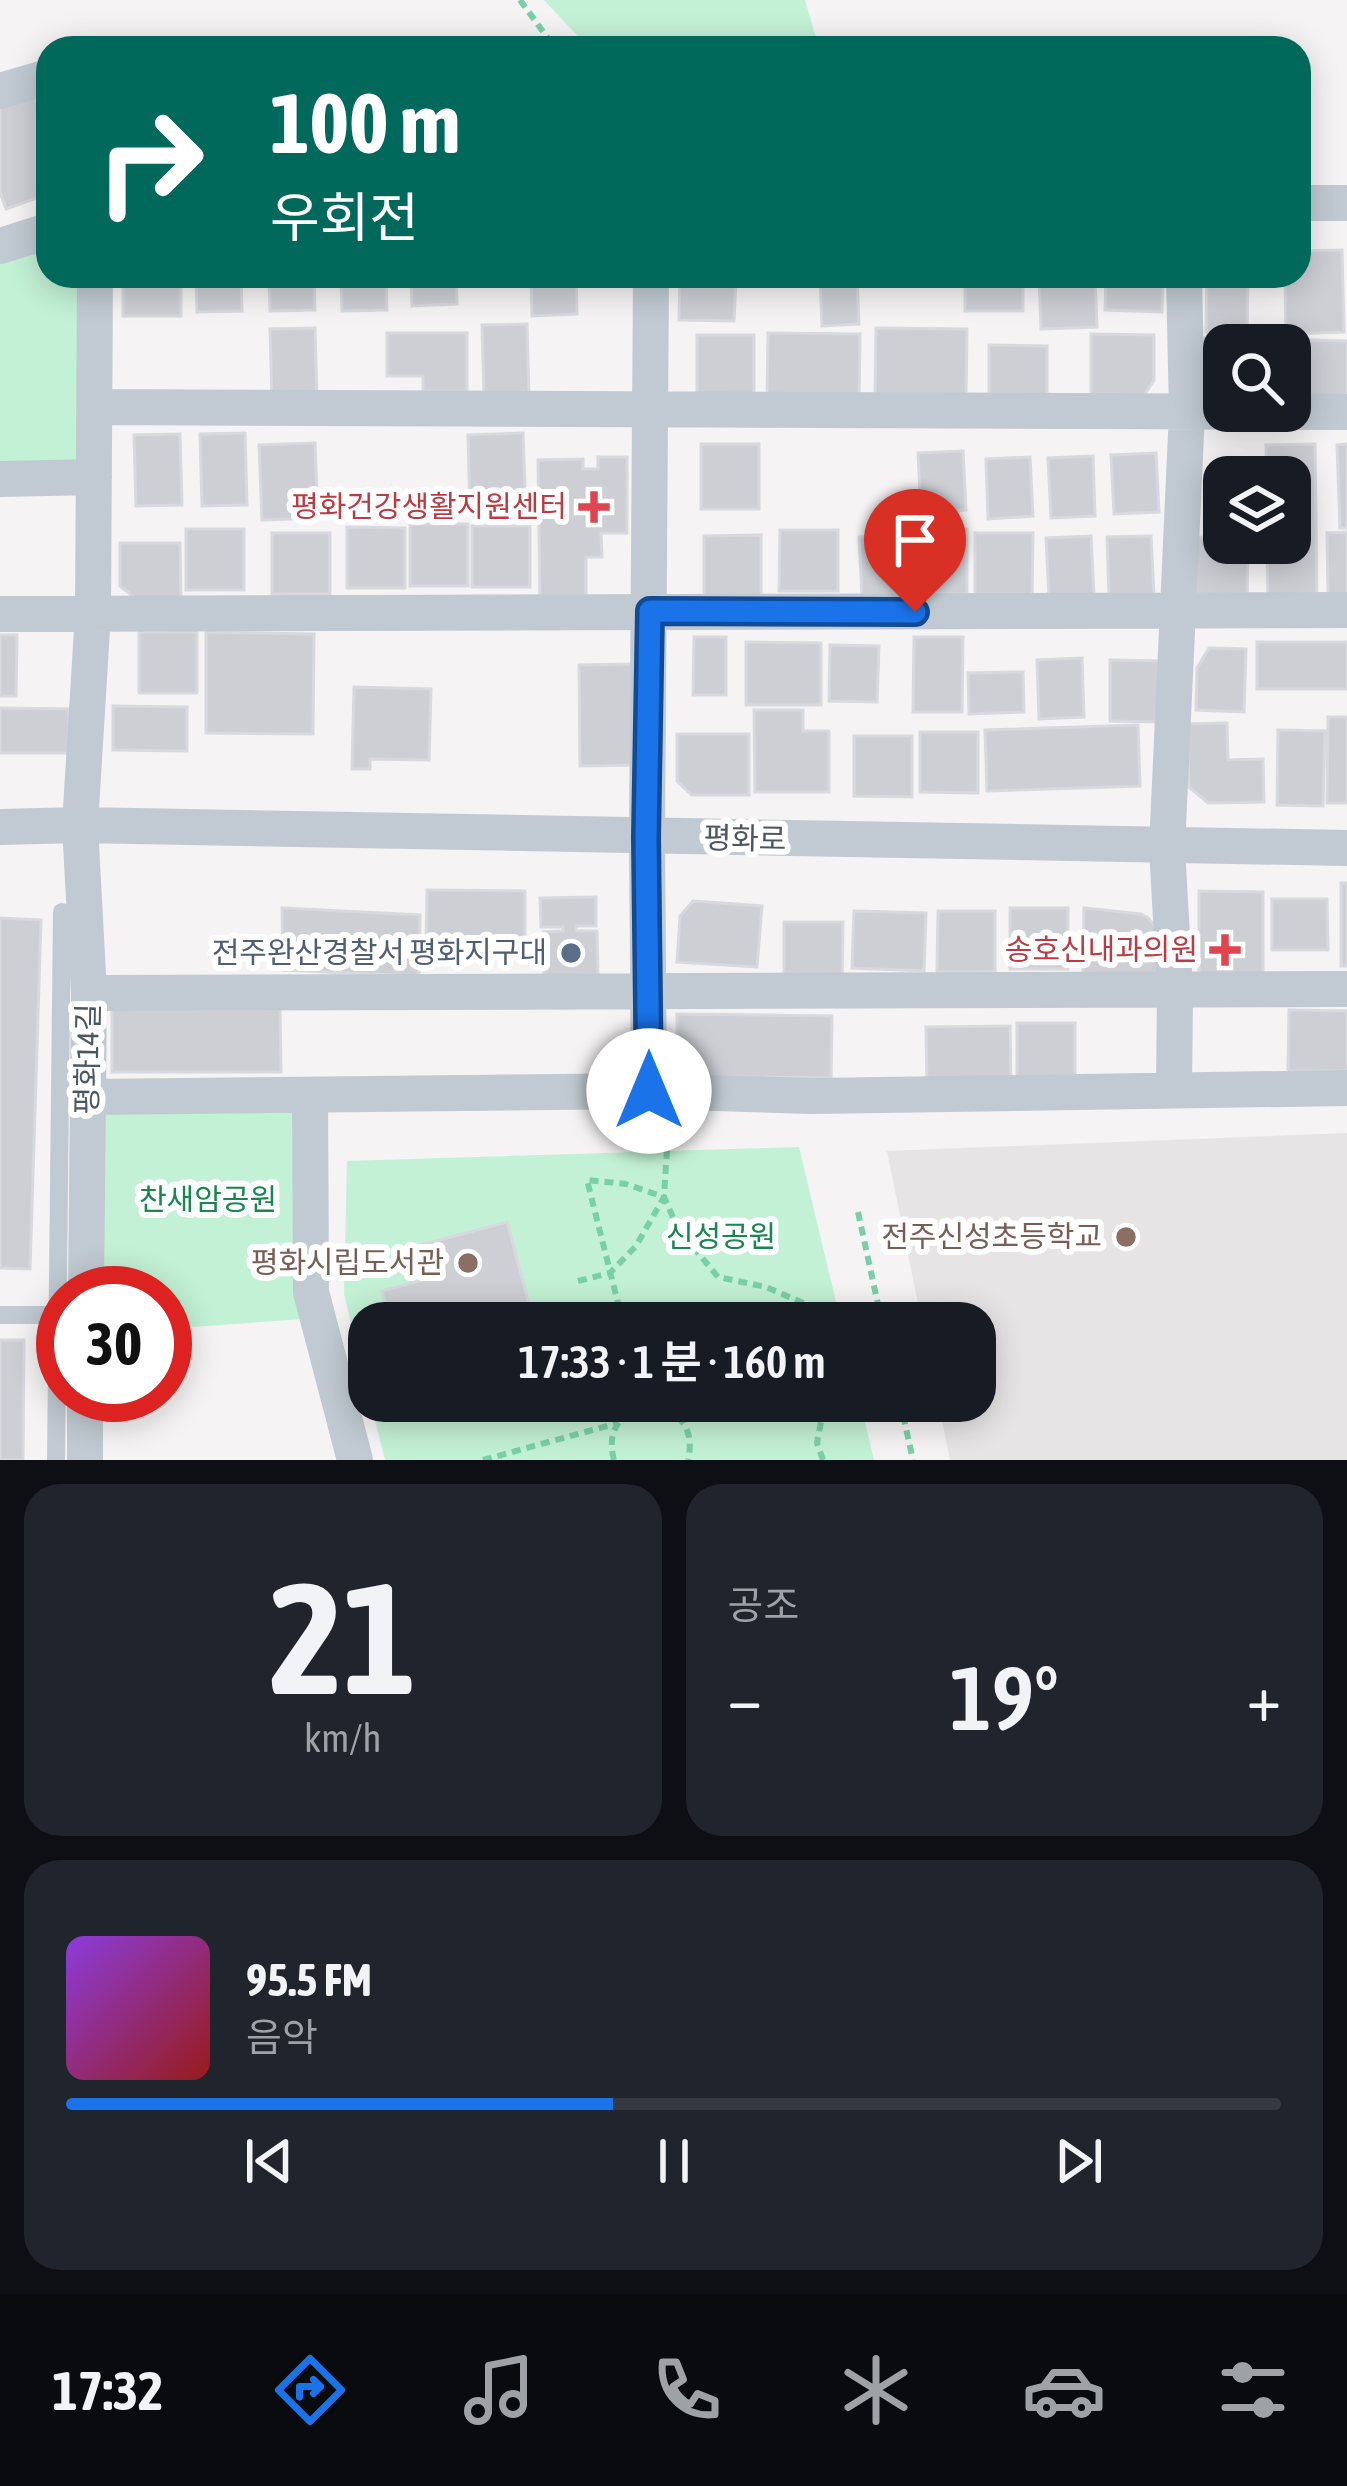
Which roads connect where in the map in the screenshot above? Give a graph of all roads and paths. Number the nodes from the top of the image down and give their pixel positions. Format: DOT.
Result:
graph roads {
  1 [pos="520,0"];
  2 [pos="546,36"];
  3 [pos="36,80"];
  4 [pos="0,91"];
  5 [pos="1311,203"];
  6 [pos="1347,203"];
  7 [pos="36,235"];
  8 [pos="0,246"];
  9 [pos="95,288"];
  10 [pos="650,288"];
  11 [pos="1184,288"];
  12 [pos="94,406"];
  13 [pos="650,408"];
  14 [pos="1347,412"];
  15 [pos="1187,413"];
  16 [pos="94,477"];
  17 [pos="0,479"];
  18 [pos="1347,610"];
  19 [pos="650,611"];
  20 [pos="1179,613"];
  21 [pos="0,614"];
  22 [pos="93,614"];
  23 [pos="80,825"];
  24 [pos="0,827"];
  25 [pos="646,837"];
  26 [pos="1167,848"];
  27 [pos="1347,848"];
  28 [pos="62,913"];
  29 [pos="650,989"];
  30 [pos="1175,989"];
  31 [pos="1347,989"];
  32 [pos="89,993"];
  33 [pos="1347,1088"];
  34 [pos="1174,1089"];
  35 [pos="649,1091"];
  36 [pos="310,1096"];
  37 [pos="87,1097"];
  38 [pos="664,1197"];
  39 [pos="858,1212"];
  40 [pos="71,1266"];
  41 [pos="75,1266"];
  42 [pos="610,1274"];
  43 [pos="578,1282"];
  44 [pos="617,1302"];
  45 [pos="801,1302"];
  46 [pos="877,1302"];
  47 [pos="36,1310"];
  48 [pos="0,1316"];
  49 [pos="60,1422"];
  50 [pos="86,1422"];
  51 [pos="682,1422"];
  52 [pos="822,1422"];
  53 [pos="905,1422"];
  54 [pos="618,1423"];
  55 [pos="56,1460"];
  56 [pos="85,1460"];
  57 [pos="355,1460"];
  58 [pos="483,1460"];
  59 [pos="614,1460"];
  60 [pos="688,1460"];
  61 [pos="823,1460"];
  62 [pos="913,1460"];
  1 -- 2 [label="path"];
  3 -- 4 [label="street"];
  5 -- 6 [label="street"];
  7 -- 8 [label="street"];
  9 -- 12 [label="street, 평화14길"];
  10 -- 13 [label="street"];
  11 -- 15 [label="street"];
  12 -- 13 [label="street"];
  12 -- 16 [label="street, 평화14길"];
  13 -- 15 [label="street"];
  13 -- 19 [label="street"];
  14 -- 15 [label="street"];
  15 -- 20 [label="street"];
  16 -- 17 [label="street"];
  16 -- 22 [label="street, 평화14길"];
  18 -- 20 [label="street"];
  19 -- 20 [label="street"];
  19 -- 22 [label="street"];
  19 -- 25 [label="street"];
  20 -- 26 [label="street"];
  21 -- 22 [label="street"];
  22 -- 23 [label="street, 평화14길"];
  23 -- 24 [label="street, 평화로"];
  23 -- 25 [label="street, 평화로"];
  23 -- 32 [label="street, 평화14길"];
  25 -- 26 [label="street, 평화로"];
  25 -- 29 [label="street"];
  26 -- 27 [label="street, 평화로"];
  26 -- 30 [label="street"];
  28 -- 40 [label="lane"];
  29 -- 30 [label="street"];
  29 -- 32 [label="street"];
  29 -- 35 [label="street"];
  30 -- 31 [label="street"];
  30 -- 34 [label="street"];
  32 -- 37 [label="street, 평화14길"];
  33 -- 34 [label="street"];
  34 -- 35 [label="street"];
  35 -- 36 [label="street"];
  35 -- 38 [label="path"];
  36 -- 37 [label="street"];
  36 -- 57 [label="street"];
  37 -- 41 [label="street, 평화14길"];
  38 -- 42 [label="path"];
  38 -- 42 [label="path"];
  38 -- 45 [label="path"];
  39 -- 46 [label="path"];
  42 -- 43 [label="path"];
  42 -- 44 [label="path"];
  47 -- 48 [label="lane"];
  49 -- 55 [label="lane"];
  50 -- 56 [label="street"];
  51 -- 60 [label="path"];
  52 -- 61 [label="path"];
  53 -- 62 [label="path"];
  54 -- 58 [label="path"];
  54 -- 59 [label="path"];
}
